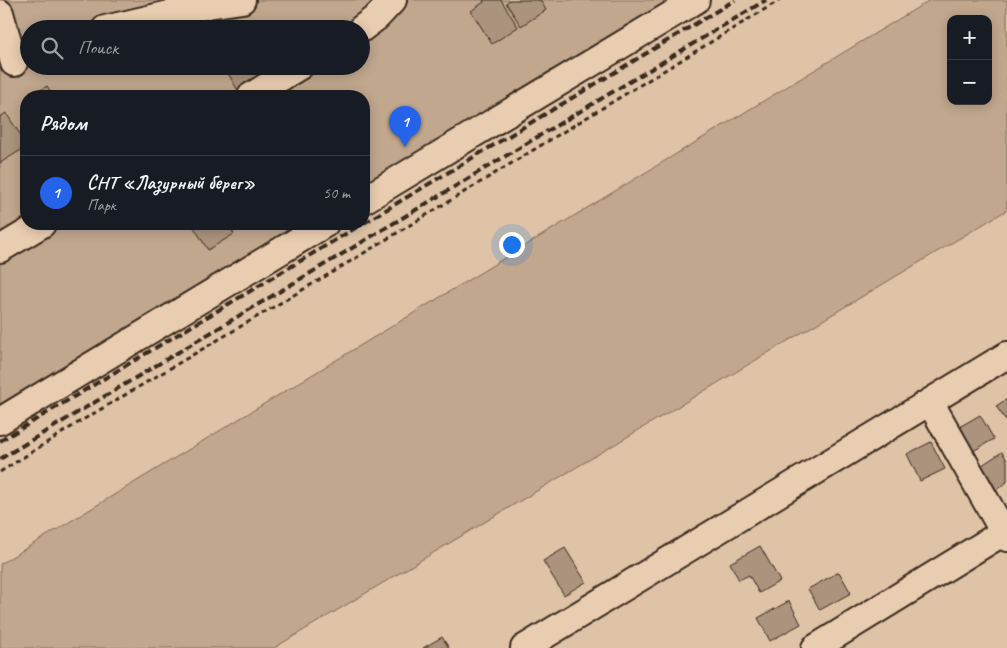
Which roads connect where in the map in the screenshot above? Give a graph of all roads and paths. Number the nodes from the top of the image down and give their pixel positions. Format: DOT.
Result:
graph roads {
  1 [pos="242,0"];
  2 [pos="393,0"];
  3 [pos="696,0"];
  4 [pos="780,0"];
  5 [pos="0,13"];
  6 [pos="144,20"];
  7 [pos="370,22"];
  8 [pos="14,63"];
  9 [pos="285,75"];
  10 [pos="261,90"];
  11 [pos="370,196"];
  12 [pos="32,230"];
  13 [pos="315,230"];
  14 [pos="0,250"];
  15 [pos="1007,355"];
  16 [pos="930,402"];
  17 [pos="0,421"];
  18 [pos="0,472"];
  19 [pos="1006,533"];
  20 [pos="524,648"];
  21 [pos="816,648"];
  1 -- 6 [label="street"];
  2 -- 7 [label="street"];
  3 -- 11 [label="street"];
  4 -- 18 [label="path"];
  5 -- 8 [label="street"];
  9 -- 10 [label="street"];
  12 -- 14 [label="street"];
  13 -- 17 [label="street"];
  15 -- 16 [label="street"];
  16 -- 19 [label="street"];
  16 -- 20 [label="street"];
  19 -- 21 [label="street"];
}
